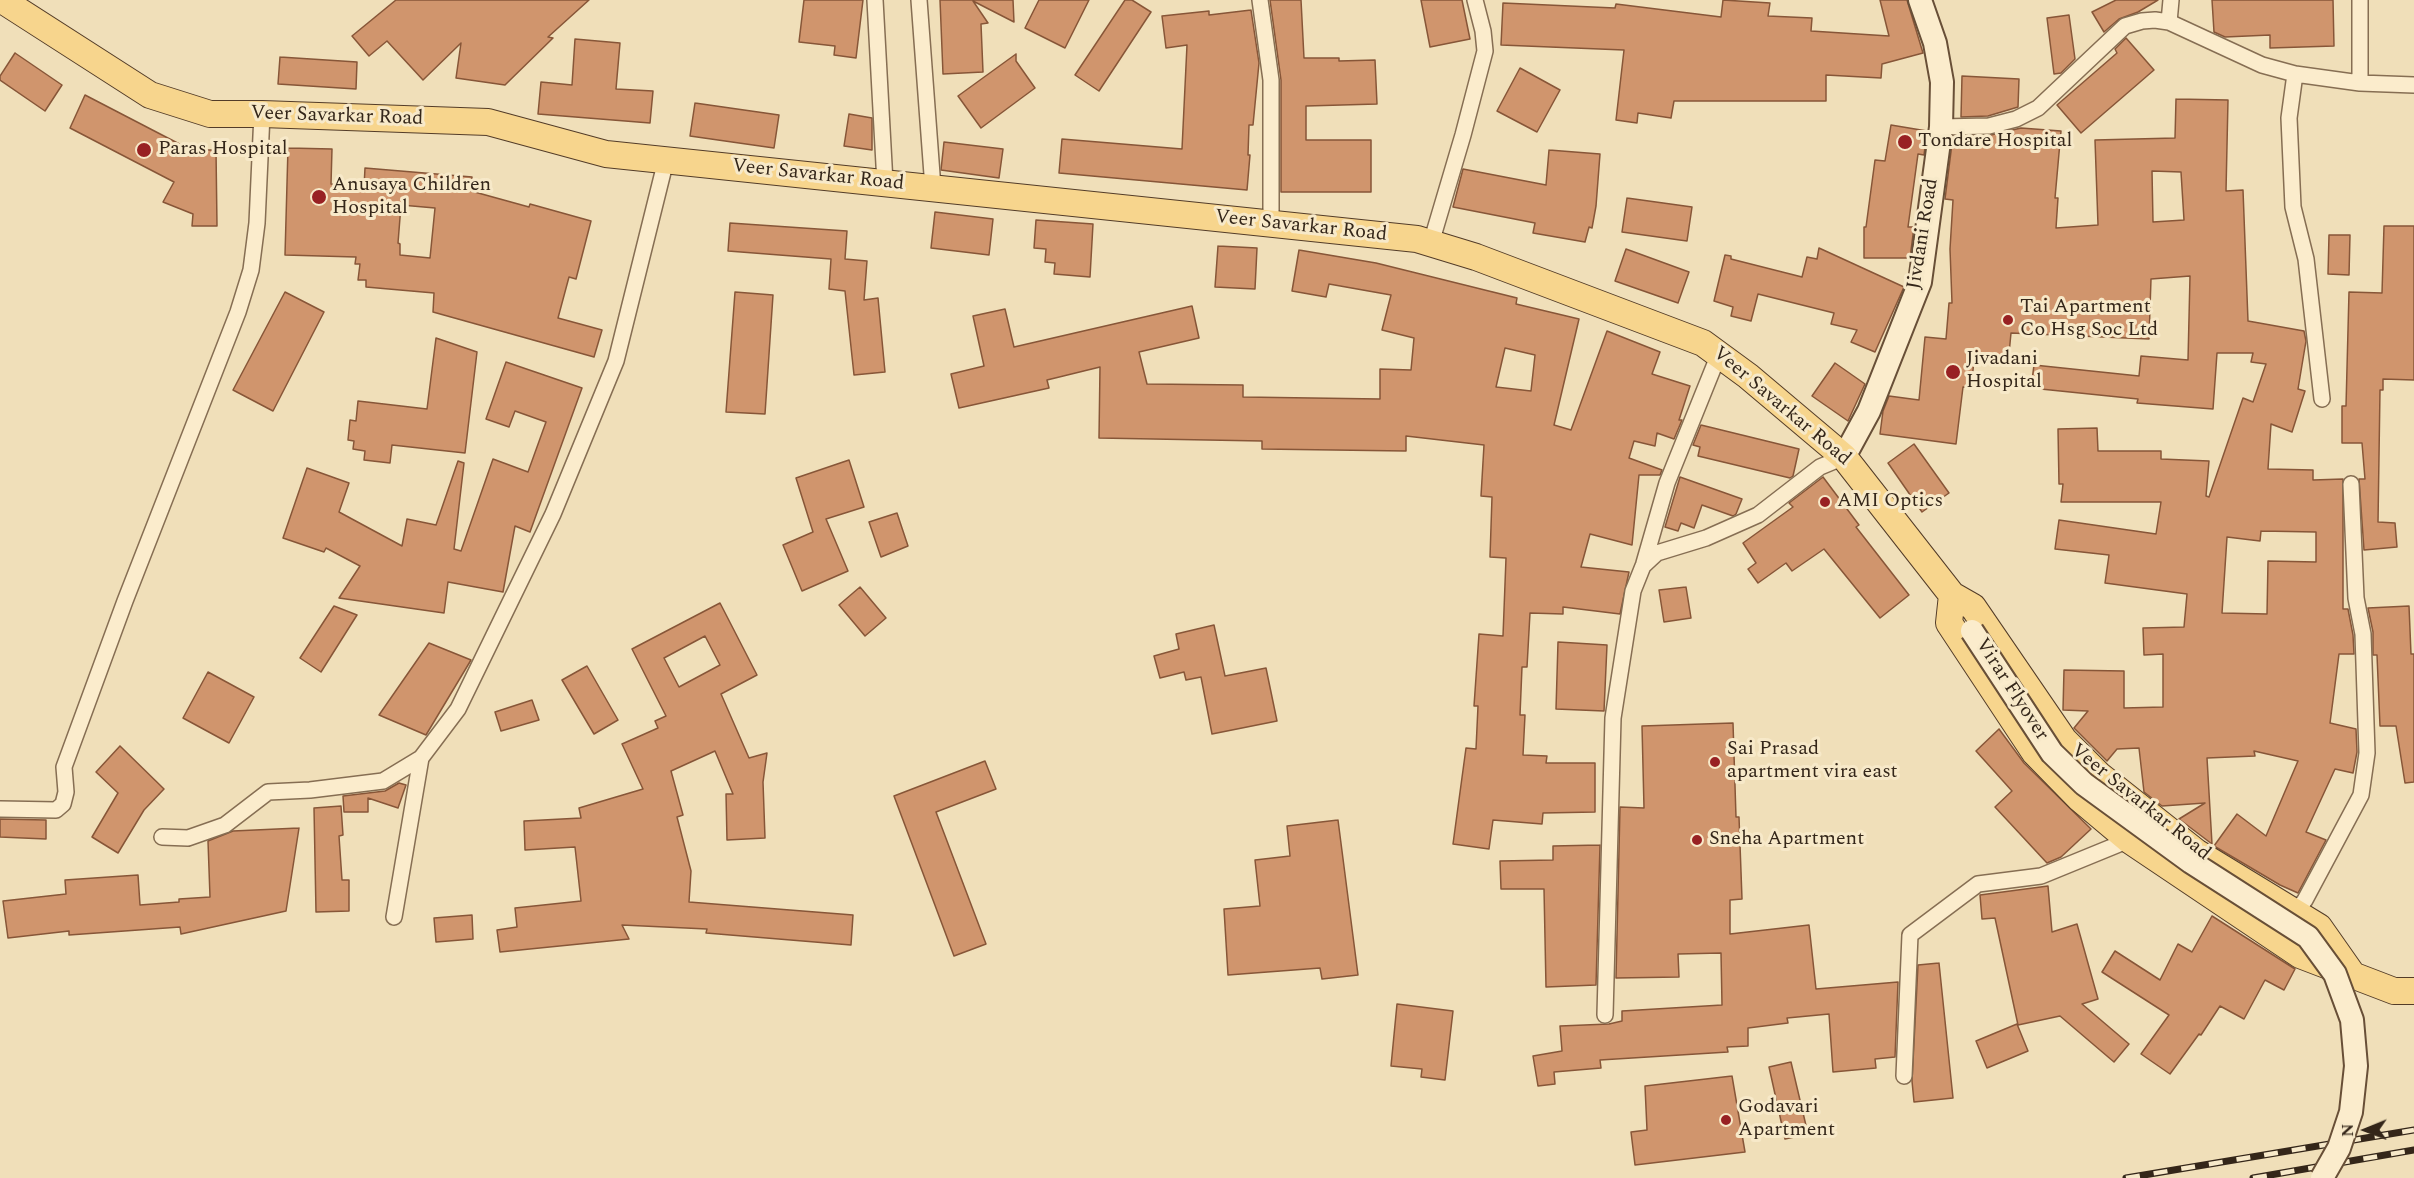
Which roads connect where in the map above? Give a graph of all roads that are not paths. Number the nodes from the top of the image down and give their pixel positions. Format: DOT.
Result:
graph roads {
  1 [pos="2,0"];
  2 [pos="875,0"];
  3 [pos="919,0"];
  4 [pos="1260,0"];
  5 [pos="1476,0"];
  6 [pos="1920,0"];
  7 [pos="2171,0"];
  8 [pos="2360,0"];
  9 [pos="2169,22"];
  10 [pos="2295,74"];
  11 [pos="2360,83"];
  12 [pos="2414,85"];
  13 [pos="262,114"];
  14 [pos="1941,127"];
  15 [pos="666,160"];
  16 [pos="885,183"];
  17 [pos="933,188"];
  18 [pos="1270,224"];
  19 [pos="1431,243"];
  20 [pos="1719,354"];
  21 [pos="2322,399"];
  22 [pos="1844,457"];
  23 [pos="2351,484"];
  24 [pos="1643,566"];
  25 [pos="1952,595"];
  26 [pos="421,758"];
  27 [pos="0,809"];
  28 [pos="162,837"];
  29 [pos="2129,840"];
  30 [pos="2295,913"];
  31 [pos="394,917"];
  32 [pos="2352,974"];
  33 [pos="2414,991"];
  34 [pos="1605,1015"];
  35 [pos="1904,1076"];
  36 [pos="2322,1178"];
  1 -- 13 [label="main road, Veer Savarkar Road"];
  2 -- 16 [label="street"];
  3 -- 17 [label="street"];
  4 -- 18 [label="street"];
  5 -- 19 [label="street"];
  6 -- 14 [label="main road, Jivdani Road"];
  7 -- 9 [label="street"];
  8 -- 11 [label="street"];
  9 -- 10 [label="street"];
  9 -- 14 [label="street"];
  10 -- 11 [label="street"];
  10 -- 21 [label="street"];
  11 -- 12 [label="street"];
  13 -- 15 [label="main road, Veer Savarkar Road"];
  13 -- 27 [label="street"];
  14 -- 22 [label="main road, Jivdani Road"];
  15 -- 16 [label="main road, Veer Savarkar Road"];
  15 -- 26 [label="street"];
  16 -- 17 [label="main road, Veer Savarkar Road"];
  17 -- 18 [label="main road, Veer Savarkar Road"];
  18 -- 19 [label="main road, Veer Savarkar Road"];
  19 -- 20 [label="main road, Veer Savarkar Road"];
  20 -- 22 [label="main road, Veer Savarkar Road"];
  20 -- 24 [label="street"];
  22 -- 24 [label="street"];
  22 -- 25 [label="main road, Veer Savarkar Road"];
  23 -- 30 [label="street"];
  24 -- 34 [label="street"];
  25 -- 29 [label="main road"];
  25 -- 30 [label="main road, Veer Savarkar Road"];
  25 -- 36 [label="main road, Virar Flyover, bridge"];
  26 -- 28 [label="street"];
  26 -- 31 [label="street"];
  29 -- 32 [label="main road"];
  29 -- 35 [label="street"];
  30 -- 32 [label="main road, Veer Savarkar Road"];
  32 -- 33 [label="main road"];
}
